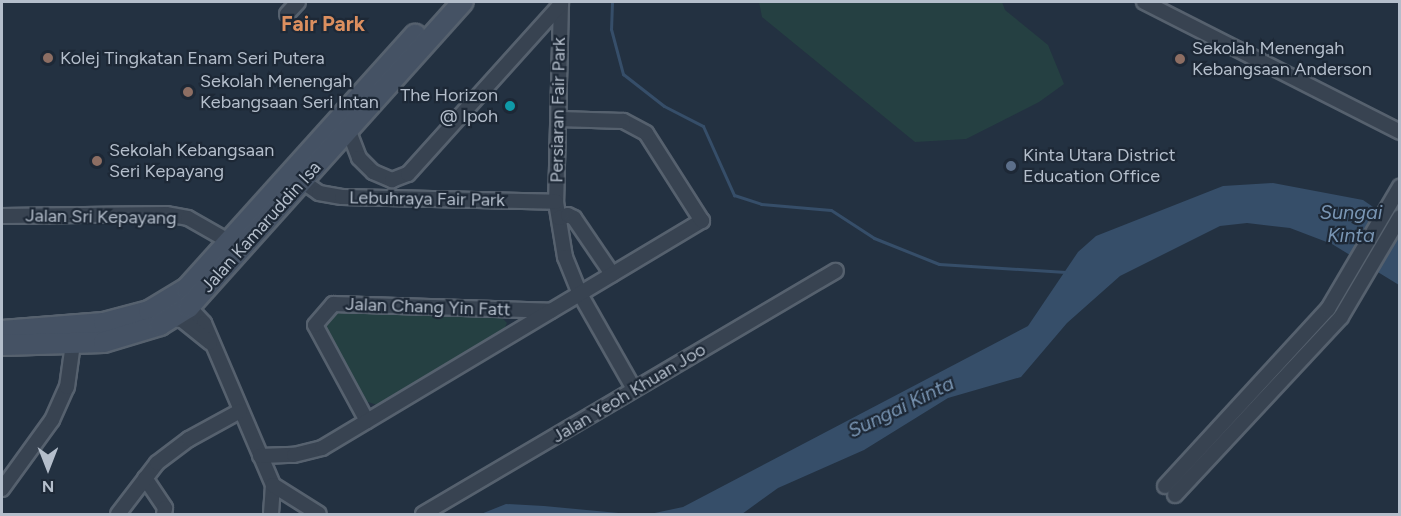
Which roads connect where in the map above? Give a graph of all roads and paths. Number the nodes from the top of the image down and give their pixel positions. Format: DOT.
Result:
graph roads {
  1 [pos="298,2"];
  2 [pos="445,2"];
  3 [pos="463,2"];
  4 [pos="1144,2"];
  5 [pos="561,3"];
  6 [pos="287,14"];
  7 [pos="559,119"];
  8 [pos="348,129"];
  9 [pos="1400,132"];
  10 [pos="302,181"];
  11 [pos="1397,190"];
  12 [pos="556,202"];
  13 [pos="2,216"];
  14 [pos="1400,217"];
  15 [pos="559,218"];
  16 [pos="235,246"];
  17 [pos="836,271"];
  18 [pos="612,274"];
  19 [pos="580,294"];
  20 [pos="189,307"];
  21 [pos="149,311"];
  22 [pos="551,311"];
  23 [pos="172,319"];
  24 [pos="104,323"];
  25 [pos="2,331"];
  26 [pos="73,344"];
  27 [pos="210,344"];
  28 [pos="2,345"];
  29 [pos="634,389"];
  30 [pos="240,411"];
  31 [pos="367,421"];
  32 [pos="260,456"];
  33 [pos="146,478"];
  34 [pos="273,485"];
  35 [pos="2,489"];
  36 [pos="118,514"];
  37 [pos="164,514"];
  38 [pos="271,514"];
  39 [pos="318,514"];
  40 [pos="423,514"];
  1 -- 6 [label="street"];
  2 -- 16 [label="main road, Jalan Kamaruddin Isa"];
  3 -- 8 [label="main road, Jalan Kamaruddin Isa"];
  4 -- 9 [label="street"];
  5 -- 7 [label="street, Persiaran Fair Park"];
  5 -- 8 [label="street"];
  7 -- 12 [label="street, Persiaran Fair Park"];
  7 -- 18 [label="street, Jalan Chang Yin Fatt"];
  8 -- 10 [label="main road, Jalan Kamaruddin Isa"];
  10 -- 12 [label="street, Lebuhraya Fair Park"];
  10 -- 16 [label="main road, Jalan Kamaruddin Isa"];
  11 -- 14 [label="street"];
  12 -- 15 [label="street, Persiaran Fair Park"];
  13 -- 16 [label="street, Jalan Sri Kepayang"];
  15 -- 18 [label="street"];
  15 -- 19 [label="street, Persiaran Fair Park"];
  16 -- 20 [label="main road, Jalan Kamaruddin Isa"];
  16 -- 21 [label="main road, Jalan Kamaruddin Isa"];
  17 -- 29 [label="street, Jalan Yeoh Khuan Joo"];
  18 -- 19 [label="street, Jalan Chang Yin Fatt"];
  19 -- 22 [label="street, Jalan Chang Yin Fatt"];
  19 -- 29 [label="street, Persiaran Fair Park"];
  20 -- 21 [label="main road"];
  20 -- 23 [label="main road, Jalan Kamaruddin Isa"];
  20 -- 27 [label="street"];
  21 -- 24 [label="main road, Jalan Kamaruddin Isa"];
  22 -- 31 [label="street, Jalan Chang Yin Fatt"];
  22 -- 31 [label="street, Jalan Chang Yin Fatt"];
  23 -- 26 [label="main road, Jalan Kamaruddin Isa"];
  23 -- 27 [label="street"];
  24 -- 25 [label="main road, Jalan Kamaruddin Isa"];
  24 -- 26 [label="main road"];
  26 -- 28 [label="main road, Jalan Kamaruddin Isa"];
  26 -- 35 [label="street"];
  27 -- 30 [label="street"];
  29 -- 40 [label="street, Jalan Yeoh Khuan Joo"];
  30 -- 32 [label="street"];
  30 -- 33 [label="street"];
  31 -- 32 [label="street, Jalan Chang Yin Fatt"];
  32 -- 34 [label="street"];
  33 -- 36 [label="street"];
  33 -- 37 [label="street"];
  34 -- 38 [label="street"];
  34 -- 39 [label="street"];
}
